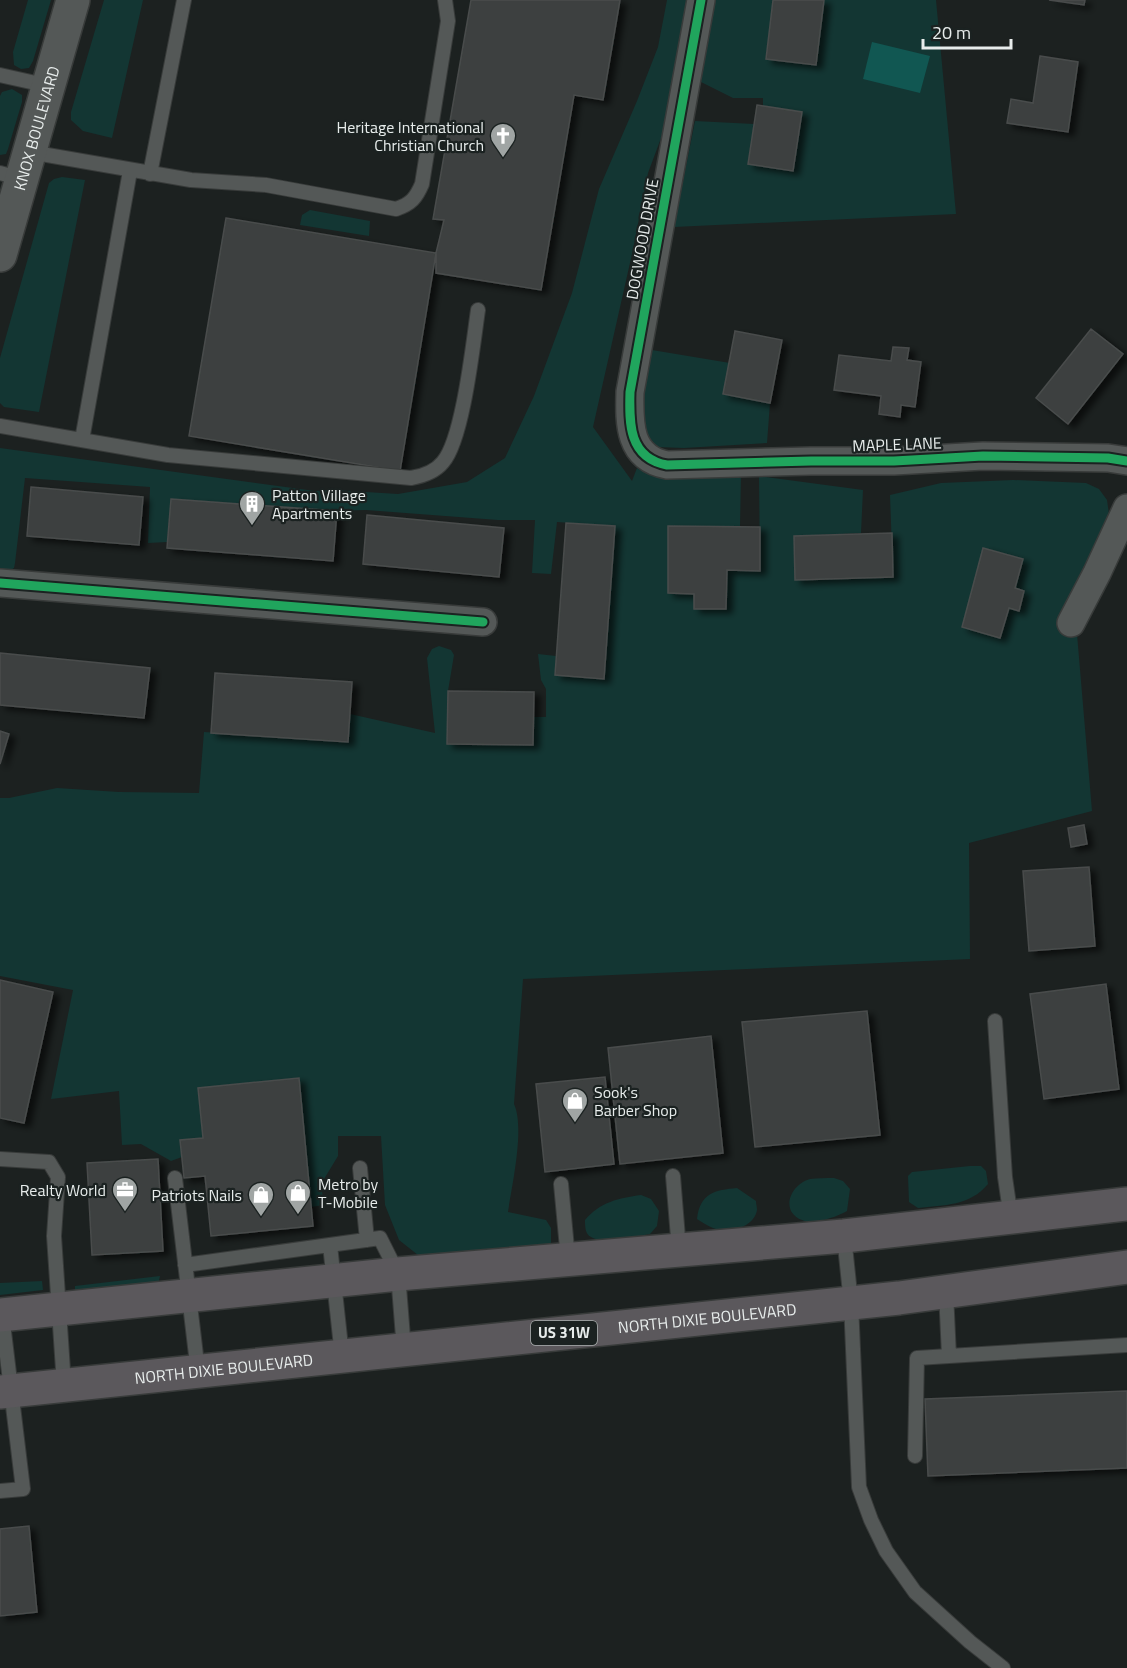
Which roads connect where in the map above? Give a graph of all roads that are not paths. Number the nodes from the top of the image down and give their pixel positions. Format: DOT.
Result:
graph roads {
  1 [pos="74,0"];
  2 [pos="184,0"];
  3 [pos="445,0"];
  4 [pos="701,0"];
  5 [pos="0,75"];
  6 [pos="49,86"];
  7 [pos="17,168"];
  8 [pos="130,171"];
  9 [pos="150,174"];
  10 [pos="0,255"];
  11 [pos="478,310"];
  12 [pos="0,426"];
  13 [pos="82,440"];
  14 [pos="1127,461"];
  15 [pos="668,465"];
  16 [pos="1127,508"];
  17 [pos="0,583"];
  18 [pos="483,622"];
  19 [pos="1071,623"];
  20 [pos="995,1021"];
  21 [pos="0,1159"];
  22 [pos="360,1168"];
  23 [pos="674,1176"];
  24 [pos="175,1178"];
  25 [pos="561,1184"];
  26 [pos="1127,1204"];
  27 [pos="1011,1218"];
  28 [pos="844,1236"];
  29 [pos="367,1240"];
  30 [pos="330,1245"];
  31 [pos="679,1250"];
  32 [pos="568,1259"];
  33 [pos="1127,1267"];
  34 [pos="398,1274"];
  35 [pos="187,1281"];
  36 [pos="334,1281"];
  37 [pos="946,1292"];
  38 [pos="851,1303"];
  39 [pos="58,1309"];
  40 [pos="1,1315"];
  41 [pos="1127,1345"];
  42 [pos="404,1350"];
  43 [pos="342,1356"];
  44 [pos="949,1356"];
  45 [pos="198,1372"];
  46 [pos="64,1385"];
  47 [pos="5,1392"];
  48 [pos="915,1456"];
  49 [pos="0,1491"];
  50 [pos="1003,1668"];
  1 -- 6 [label="main road, KNOX BOULEVARD"];
  2 -- 9 [label="lane"];
  3 -- 9 [label="lane"];
  4 -- 15 [label="street, DOGWOOD DRIVE"];
  5 -- 6 [label="lane"];
  6 -- 7 [label="main road, KNOX BOULEVARD"];
  7 -- 8 [label="lane"];
  7 -- 10 [label="main road, KNOX BOULEVARD"];
  8 -- 9 [label="lane"];
  8 -- 13 [label="lane"];
  11 -- 13 [label="lane"];
  12 -- 13 [label="lane"];
  14 -- 15 [label="street, MAPLE LANE"];
  16 -- 19 [label="street"];
  17 -- 18 [label="street"];
  20 -- 27 [label="lane"];
  21 -- 39 [label="lane"];
  22 -- 29 [label="lane"];
  23 -- 31 [label="lane"];
  24 -- 35 [label="lane"];
  25 -- 32 [label="lane"];
  26 -- 27 [label="highway"];
  27 -- 28 [label="highway"];
  28 -- 31 [label="highway"];
  28 -- 38 [label="lane"];
  29 -- 30 [label="lane"];
  29 -- 34 [label="lane"];
  30 -- 35 [label="lane"];
  30 -- 36 [label="lane"];
  31 -- 32 [label="highway"];
  32 -- 34 [label="highway"];
  33 -- 37 [label="highway, NORTH DIXIE BOULEVARD / US 31W"];
  34 -- 36 [label="highway"];
  34 -- 42 [label="lane"];
  35 -- 36 [label="highway"];
  35 -- 39 [label="highway"];
  35 -- 45 [label="lane"];
  36 -- 43 [label="lane"];
  37 -- 38 [label="highway, NORTH DIXIE BOULEVARD / US 31W"];
  37 -- 44 [label="lane"];
  38 -- 42 [label="highway, NORTH DIXIE BOULEVARD / US 31W"];
  38 -- 50 [label="lane"];
  39 -- 40 [label="highway"];
  39 -- 46 [label="lane"];
  40 -- 47 [label="lane"];
  41 -- 44 [label="lane"];
  42 -- 43 [label="highway, NORTH DIXIE BOULEVARD / US 31W"];
  43 -- 45 [label="highway, NORTH DIXIE BOULEVARD / US 31W"];
  44 -- 48 [label="lane"];
  45 -- 46 [label="highway, NORTH DIXIE BOULEVARD / US 31W"];
  46 -- 47 [label="highway, NORTH DIXIE BOULEVARD / US 31W"];
  47 -- 49 [label="lane"];
}
